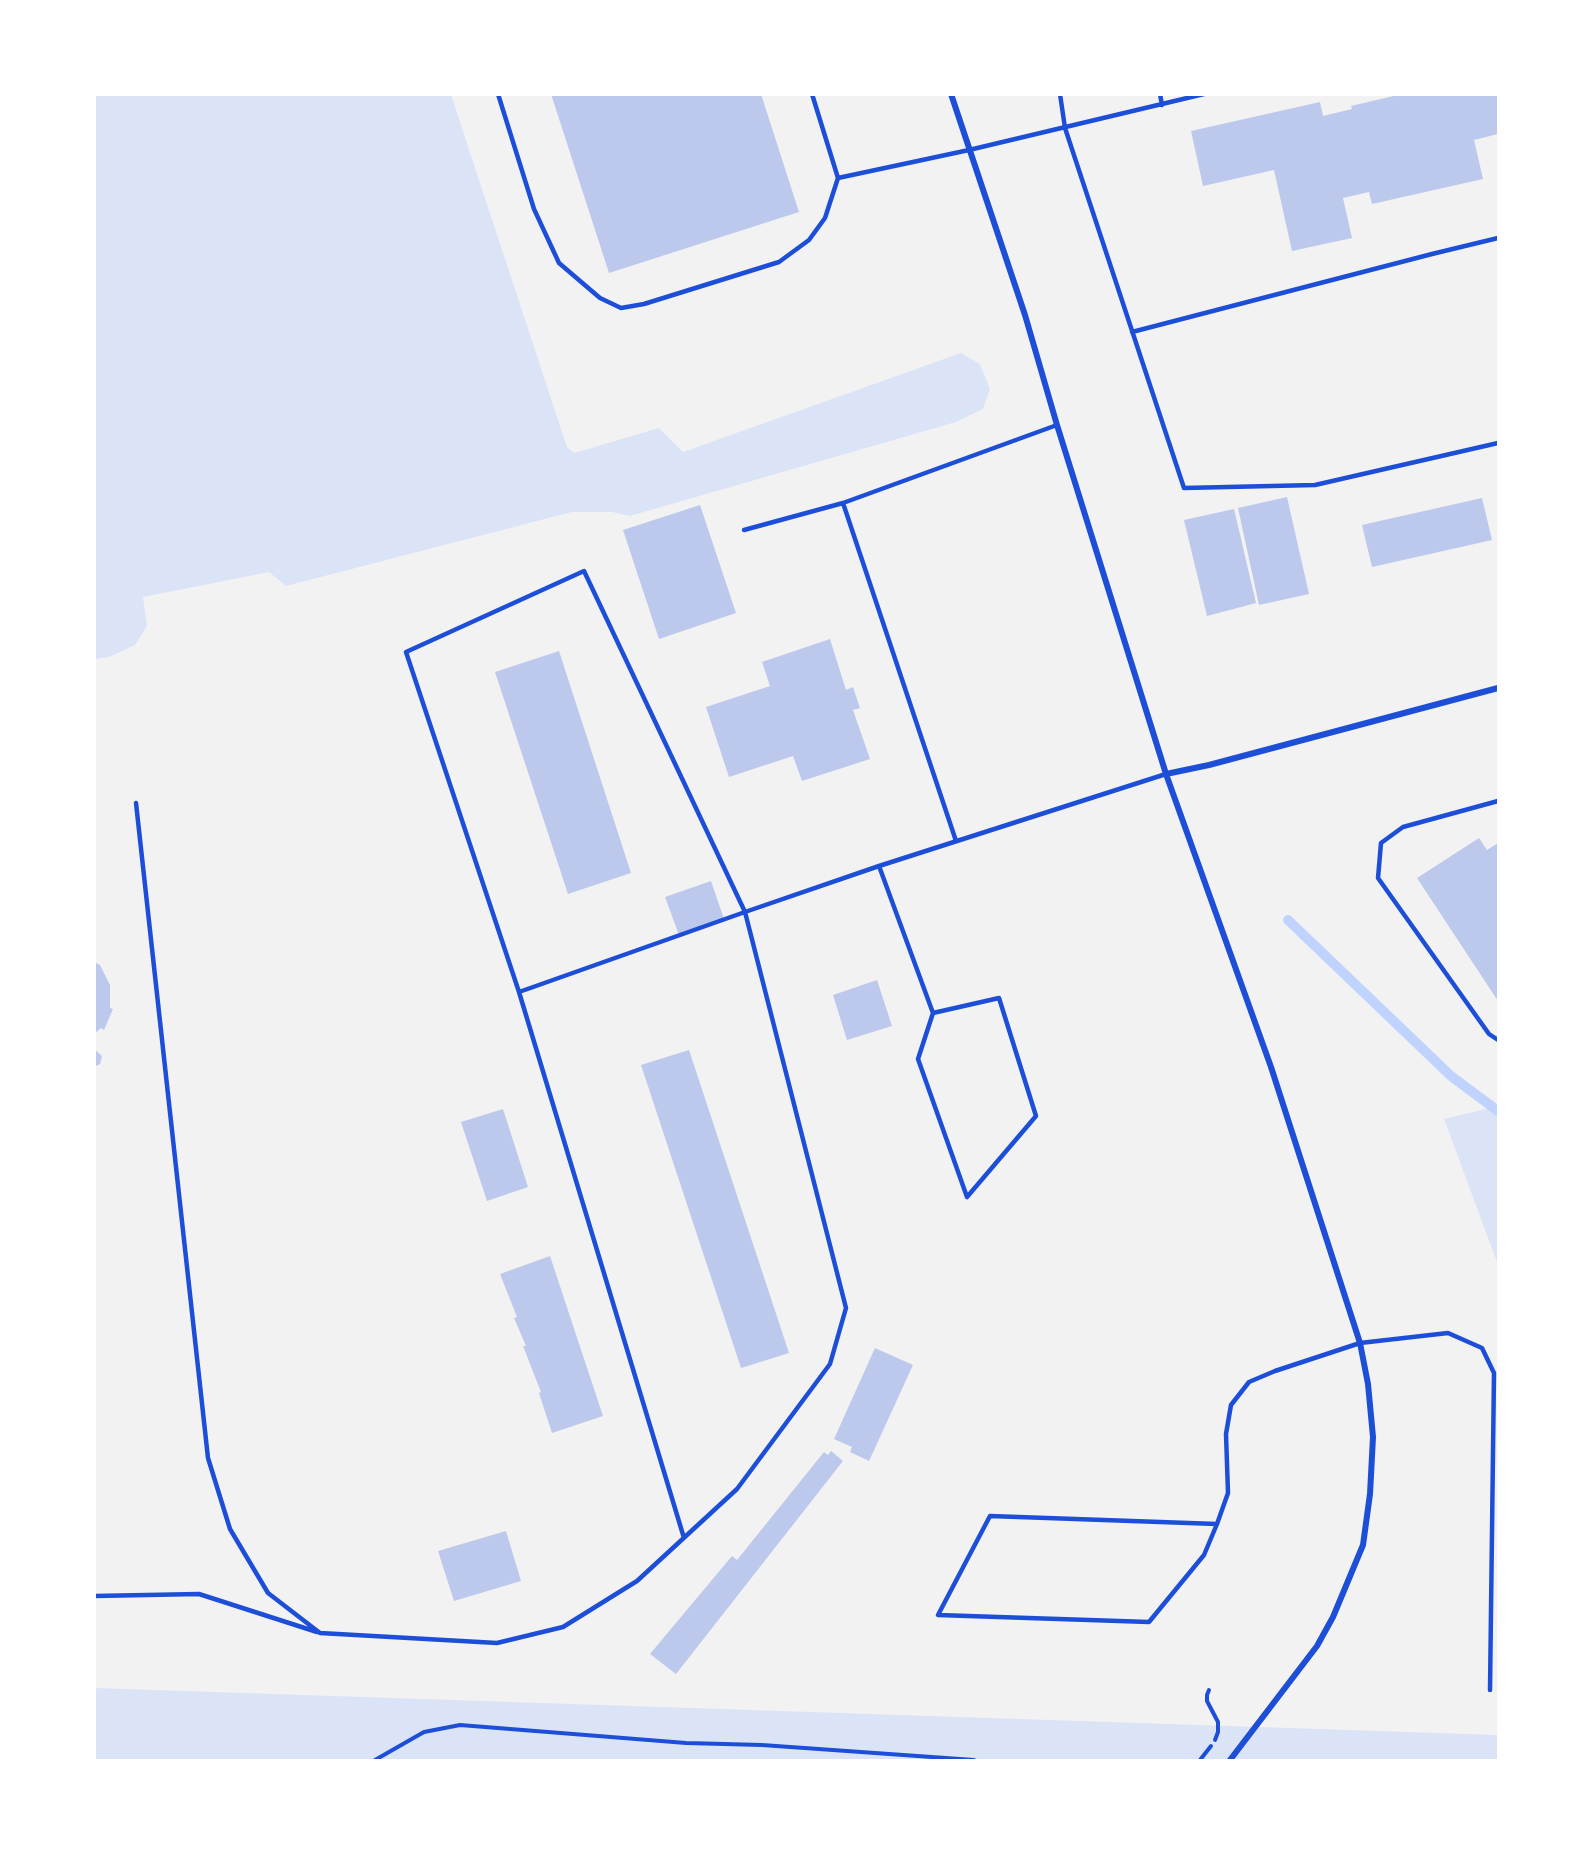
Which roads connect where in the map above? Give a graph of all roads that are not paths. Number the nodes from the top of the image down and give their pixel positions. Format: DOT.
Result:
graph roads {
  1 [pos="498,94"];
  2 [pos="812,94"];
  3 [pos="951,94"];
  4 [pos="1060,94"];
  5 [pos="1160,94"];
  6 [pos="1204,94"];
  7 [pos="1162,105"];
  8 [pos="1065,128"];
  9 [pos="969,150"];
  10 [pos="838,178"];
  11 [pos="1498,238"];
  12 [pos="1132,332"];
  13 [pos="1057,425"];
  14 [pos="1498,443"];
  15 [pos="843,503"];
  16 [pos="744,530"];
  17 [pos="1498,688"];
  18 [pos="1166,774"];
  19 [pos="1498,801"];
  20 [pos="135,803"];
  21 [pos="956,841"];
  22 [pos="879,866"];
  23 [pos="745,912"];
  24 [pos="519,992"];
  25 [pos="933,1013"];
  26 [pos="1498,1040"];
  27 [pos="1360,1342"];
  28 [pos="1217,1524"];
  29 [pos="684,1538"];
  30 [pos="94,1596"];
  31 [pos="320,1633"];
  32 [pos="1490,1690"];
  33 [pos="1230,1761"];
  1 -- 10 [label="lane"];
  2 -- 10 [label="lane"];
  3 -- 9 [label="street"];
  4 -- 8 [label="lane"];
  5 -- 7 [label="lane"];
  6 -- 7 [label="lane"];
  7 -- 8 [label="lane"];
  8 -- 9 [label="lane"];
  8 -- 12 [label="lane"];
  9 -- 10 [label="lane"];
  9 -- 13 [label="street"];
  11 -- 12 [label="lane"];
  12 -- 14 [label="lane"];
  13 -- 15 [label="lane"];
  13 -- 18 [label="street"];
  15 -- 16 [label="lane"];
  15 -- 21 [label="lane"];
  17 -- 18 [label="street"];
  18 -- 21 [label="lane"];
  18 -- 27 [label="street"];
  19 -- 26 [label="lane"];
  20 -- 31 [label="lane"];
  21 -- 22 [label="lane"];
  22 -- 23 [label="lane"];
  22 -- 25 [label="lane"];
  23 -- 24 [label="lane"];
  23 -- 24 [label="lane"];
  23 -- 29 [label="lane"];
  24 -- 29 [label="lane"];
  25 -- 25 [label="lane"];
  27 -- 28 [label="lane"];
  27 -- 32 [label="lane"];
  27 -- 33 [label="street"];
  28 -- 28 [label="lane"];
  29 -- 31 [label="lane"];
  30 -- 31 [label="lane"];
}
